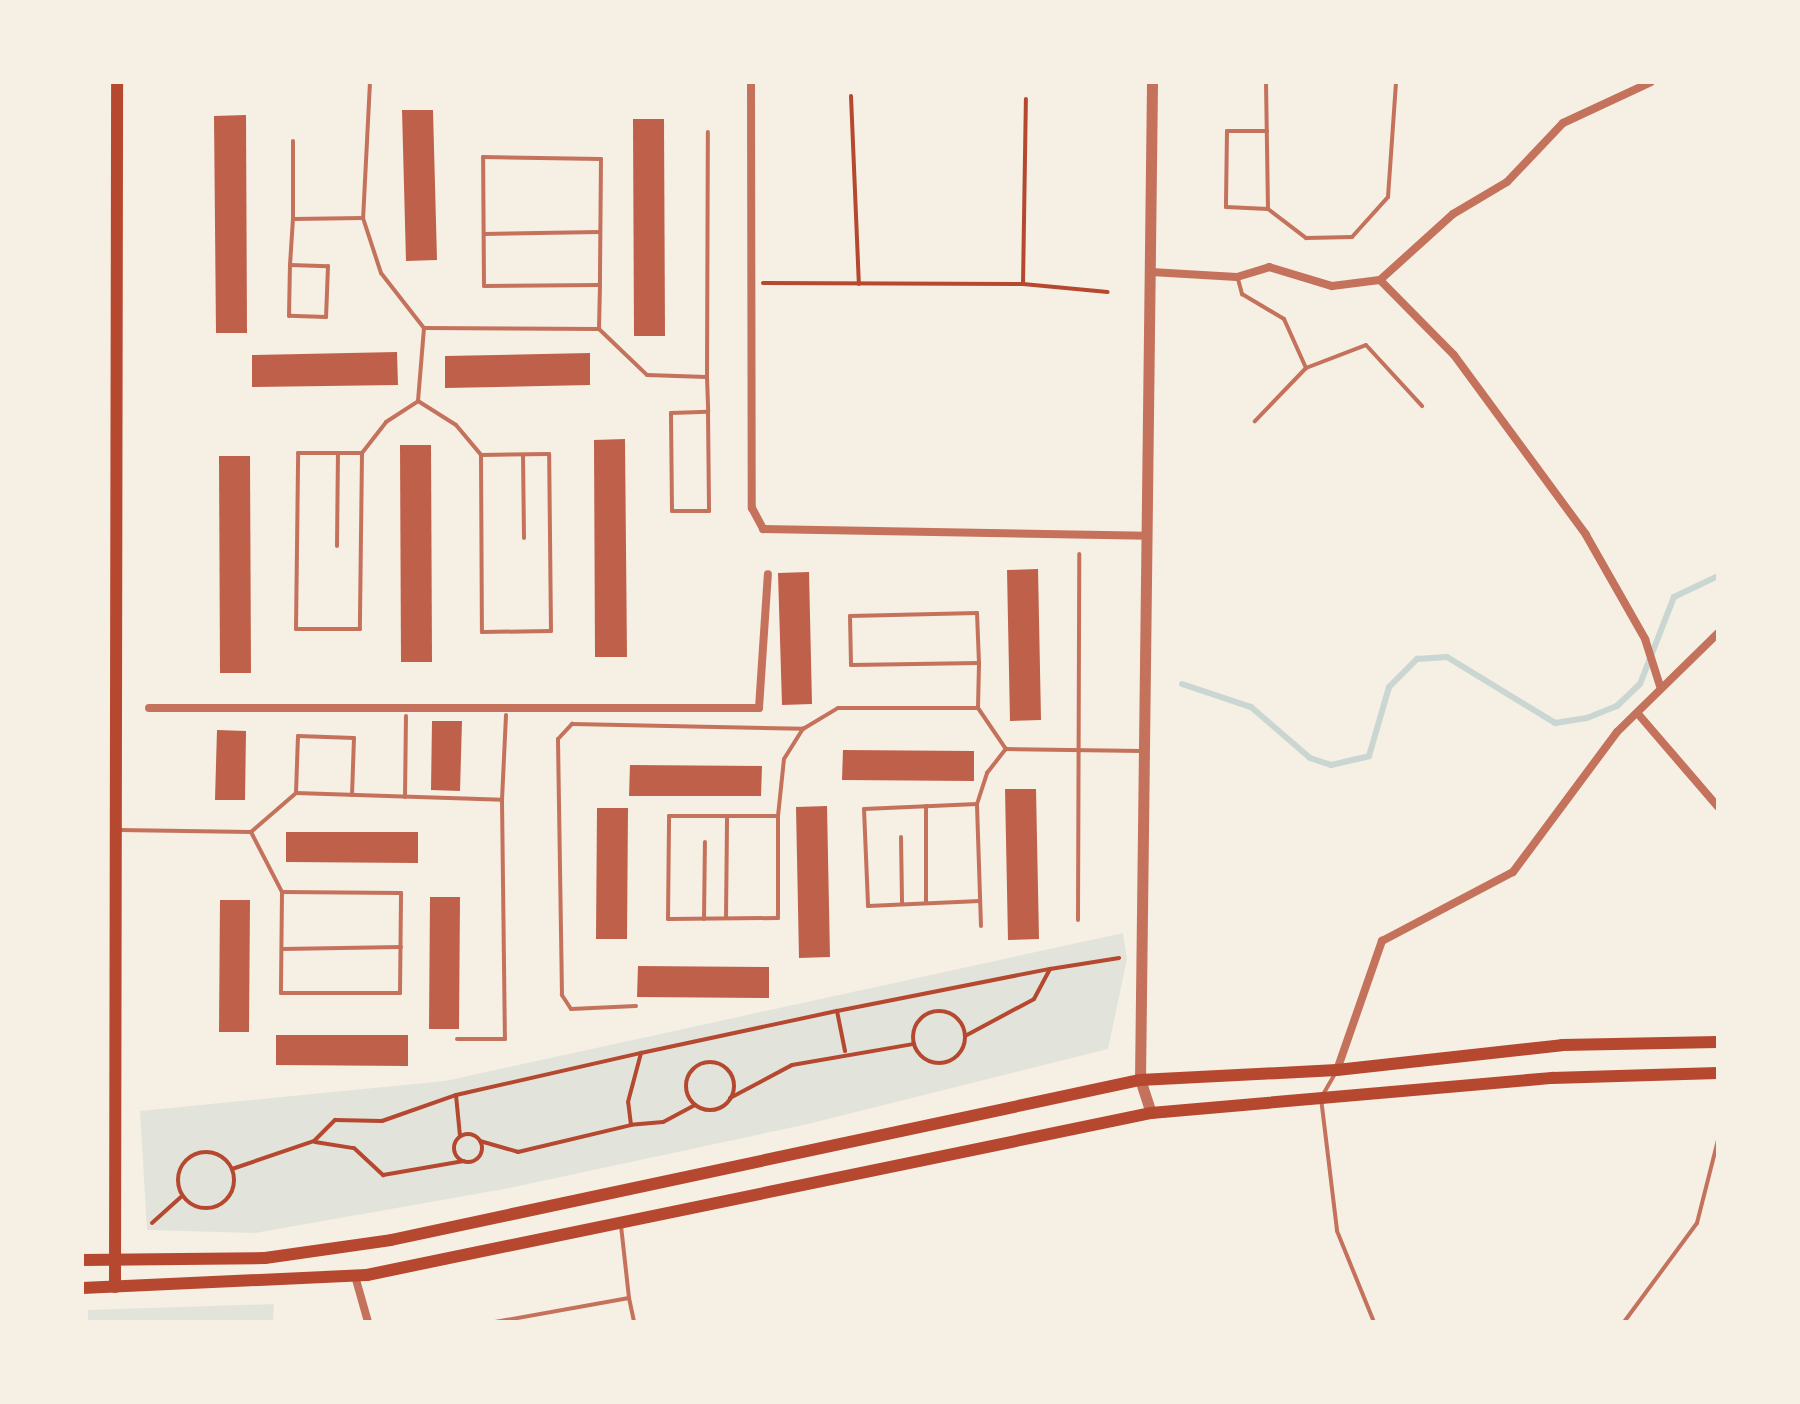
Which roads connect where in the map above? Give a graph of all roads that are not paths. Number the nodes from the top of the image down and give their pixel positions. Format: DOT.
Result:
graph roads {
  1 [pos="117,82"];
  2 [pos="370,82"];
  3 [pos="751,82"];
  4 [pos="1152,82"];
  5 [pos="1266,82"];
  6 [pos="1396,82"];
  7 [pos="1651,82"];
  8 [pos="1267,131"];
  9 [pos="708,132"];
  10 [pos="293,141"];
  11 [pos="1268,209"];
  12 [pos="363,218"];
  13 [pos="293,219"];
  14 [pos="600,232"];
  15 [pos="484,234"];
  16 [pos="290,265"];
  17 [pos="1151,272"];
  18 [pos="1237,277"];
  19 [pos="1380,280"];
  20 [pos="600,285"];
  21 [pos="424,328"];
  22 [pos="599,329"];
  23 [pos="1306,368"];
  24 [pos="707,377"];
  25 [pos="418,401"];
  26 [pos="1422,406"];
  27 [pos="708,412"];
  28 [pos="1255,421"];
  29 [pos="338,453"];
  30 [pos="362,453"];
  31 [pos="481,455"];
  32 [pos="523,455"];
  33 [pos="1147,536"];
  34 [pos="524,538"];
  35 [pos="337,546"];
  36 [pos="1079,554"];
  37 [pos="768,574"];
  38 [pos="1718,633"];
  39 [pos="979,663"];
  40 [pos="1661,689"];
  41 [pos="149,708"];
  42 [pos="978,708"];
  43 [pos="506,715"];
  44 [pos="1639,715"];
  45 [pos="406,716"];
  46 [pos="803,729"];
  47 [pos="1078,747"];
  48 [pos="1006,749"];
  49 [pos="1144,751"];
  50 [pos="296,793"];
  51 [pos="352,795"];
  52 [pos="405,797"];
  53 [pos="502,800"];
  54 [pos="977,804"];
  55 [pos="926,806"];
  56 [pos="1718,807"];
  57 [pos="727,816"];
  58 [pos="778,816"];
  59 [pos="116,830"];
  60 [pos="251,832"];
  61 [pos="901,837"];
  62 [pos="705,842"];
  63 [pos="282,892"];
  64 [pos="980,901"];
  65 [pos="926,903"];
  66 [pos="902,904"];
  67 [pos="726,918"];
  68 [pos="704,919"];
  69 [pos="1078,920"];
  70 [pos="981,926"];
  71 [pos="401,947"];
  72 [pos="282,949"];
  73 [pos="636,1006"];
  74 [pos="457,1039"];
  75 [pos="1718,1042"];
  76 [pos="1337,1070"];
  77 [pos="1718,1073"];
  78 [pos="1140,1080"];
  79 [pos="1321,1098"];
  80 [pos="1151,1113"];
  81 [pos="1718,1140"];
  82 [pos="620,1223"];
  83 [pos="82,1260"];
  84 [pos="116,1260"];
  85 [pos="355,1276"];
  86 [pos="115,1287"];
  87 [pos="82,1288"];
  88 [pos="629,1298"];
  89 [pos="368,1322"];
  90 [pos="495,1322"];
  91 [pos="634,1322"];
  92 [pos="1374,1322"];
  93 [pos="1624,1322"];
  1 -- 59 [label="main road"];
  2 -- 12 [label="lane"];
  3 -- 33 [label="street"];
  4 -- 17 [label="street"];
  5 -- 8 [label="lane"];
  6 -- 11 [label="lane"];
  7 -- 19 [label="street"];
  8 -- 11 [label="lane"];
  8 -- 11 [label="lane"];
  9 -- 24 [label="lane"];
  10 -- 13 [label="lane"];
  12 -- 13 [label="lane"];
  12 -- 21 [label="lane"];
  13 -- 16 [label="lane"];
  14 -- 15 [label="lane"];
  14 -- 15 [label="lane"];
  14 -- 20 [label="lane"];
  15 -- 20 [label="lane"];
  16 -- 16 [label="lane"];
  17 -- 18 [label="street"];
  17 -- 33 [label="street"];
  18 -- 19 [label="street"];
  18 -- 23 [label="lane"];
  19 -- 40 [label="street"];
  20 -- 22 [label="lane"];
  21 -- 22 [label="lane"];
  21 -- 25 [label="lane"];
  22 -- 24 [label="lane"];
  23 -- 26 [label="lane"];
  23 -- 28 [label="lane"];
  24 -- 27 [label="lane"];
  25 -- 30 [label="lane"];
  25 -- 31 [label="lane"];
  27 -- 27 [label="lane"];
  29 -- 30 [label="lane"];
  29 -- 30 [label="lane"];
  29 -- 35 [label="lane"];
  31 -- 32 [label="lane"];
  31 -- 32 [label="lane"];
  32 -- 34 [label="lane"];
  33 -- 49 [label="street"];
  36 -- 47 [label="lane"];
  37 -- 41 [label="street"];
  38 -- 40 [label="street"];
  39 -- 39 [label="lane"];
  39 -- 42 [label="lane"];
  40 -- 44 [label="street"];
  42 -- 46 [label="lane"];
  42 -- 48 [label="lane"];
  43 -- 53 [label="lane"];
  44 -- 56 [label="street"];
  44 -- 76 [label="street"];
  45 -- 52 [label="lane"];
  46 -- 58 [label="lane"];
  46 -- 73 [label="lane"];
  47 -- 48 [label="lane"];
  47 -- 49 [label="lane"];
  47 -- 69 [label="lane"];
  48 -- 54 [label="lane"];
  49 -- 78 [label="street"];
  50 -- 51 [label="lane"];
  50 -- 51 [label="lane"];
  50 -- 60 [label="lane"];
  51 -- 52 [label="lane"];
  52 -- 53 [label="lane"];
  53 -- 74 [label="lane"];
  54 -- 55 [label="lane"];
  54 -- 64 [label="lane"];
  55 -- 65 [label="lane"];
  55 -- 66 [label="lane"];
  57 -- 58 [label="lane"];
  57 -- 67 [label="lane"];
  57 -- 68 [label="lane"];
  58 -- 67 [label="lane"];
  59 -- 60 [label="lane"];
  59 -- 84 [label="main road"];
  60 -- 63 [label="lane"];
  61 -- 66 [label="lane"];
  62 -- 68 [label="lane"];
  63 -- 71 [label="lane"];
  63 -- 72 [label="lane"];
  64 -- 65 [label="lane"];
  64 -- 70 [label="lane"];
  65 -- 66 [label="lane"];
  67 -- 68 [label="lane"];
  71 -- 72 [label="lane"];
  71 -- 72 [label="lane"];
  75 -- 76 [label="main road"];
  76 -- 78 [label="main road"];
  76 -- 79 [label="lane"];
  77 -- 79 [label="main road"];
  78 -- 80 [label="street"];
  78 -- 84 [label="main road"];
  79 -- 80 [label="main road"];
  79 -- 92 [label="lane"];
  80 -- 82 [label="main road"];
  81 -- 93 [label="lane"];
  82 -- 85 [label="main road"];
  82 -- 88 [label="lane"];
  83 -- 84 [label="main road"];
  84 -- 86 [label="main road"];
  85 -- 86 [label="main road"];
  85 -- 89 [label="street"];
  86 -- 87 [label="main road"];
  88 -- 90 [label="lane"];
  88 -- 91 [label="lane"];
}
